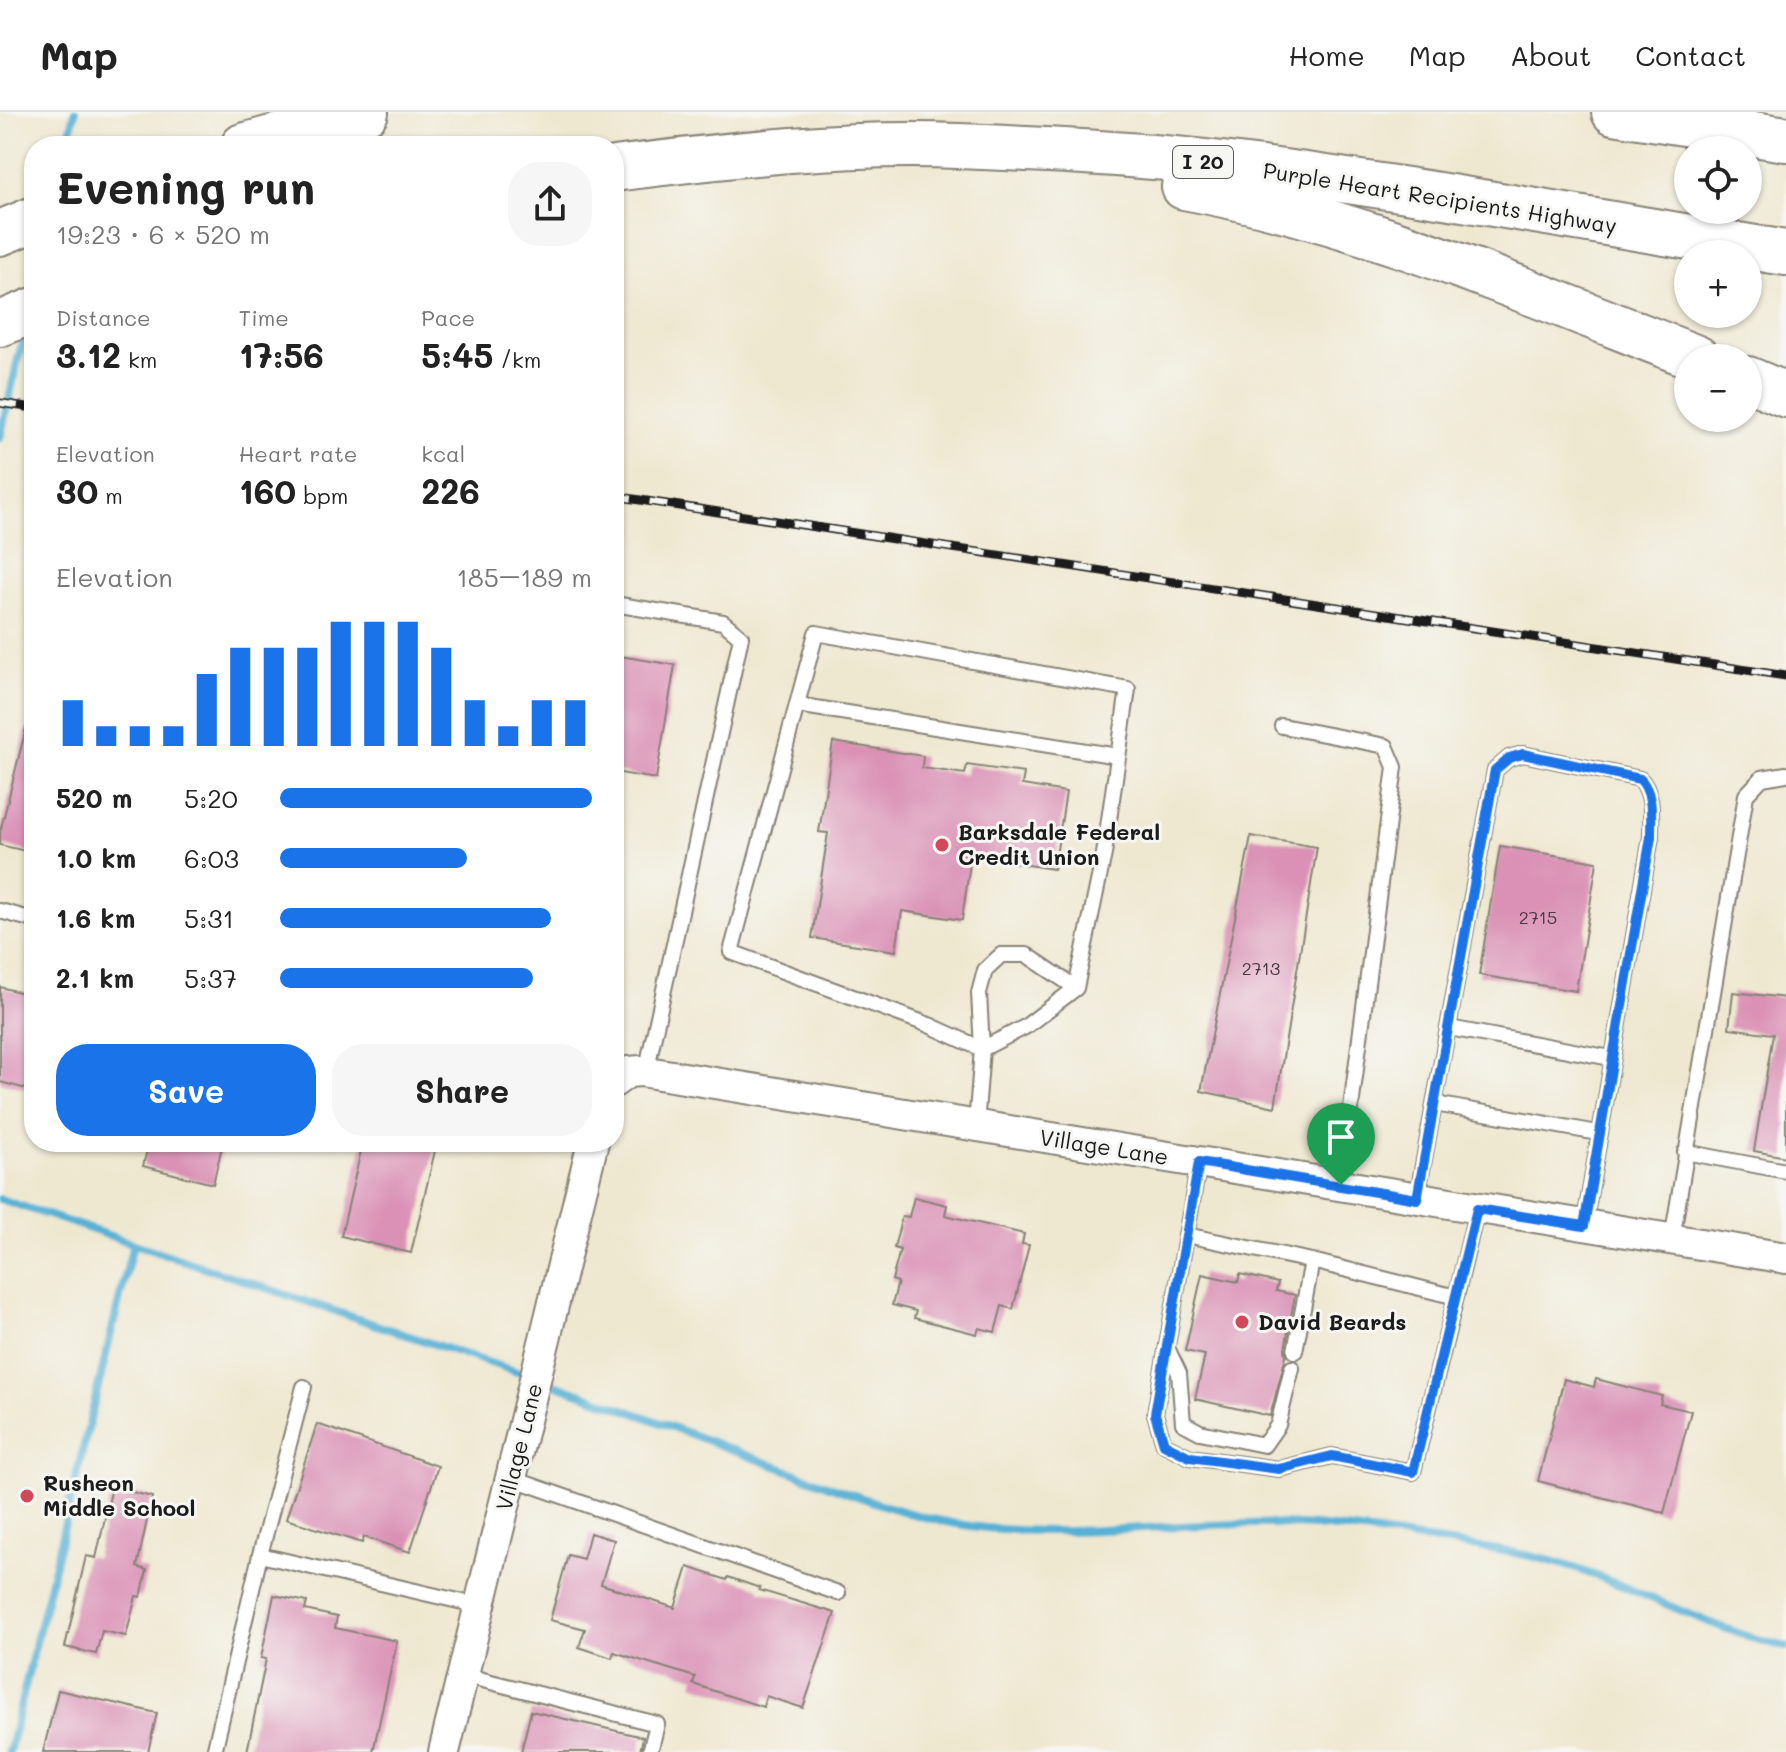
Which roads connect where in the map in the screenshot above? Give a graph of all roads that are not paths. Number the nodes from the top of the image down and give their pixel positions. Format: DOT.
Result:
graph roads {
  1 [pos="366,112"];
  2 [pos="1614,112"];
  3 [pos="279,136"];
  4 [pos="1786,139"];
  5 [pos="1059,152"];
  6 [pos="624,168"];
  7 [pos="24,223"];
  8 [pos="0,233"];
  9 [pos="1786,253"];
  10 [pos="24,314"];
  11 [pos="0,324"];
  12 [pos="1674,349"];
  13 [pos="1762,385"];
  14 [pos="1786,395"];
  15 [pos="624,606"];
  16 [pos="797,705"];
  17 [pos="1282,726"];
  18 [pos="1118,756"];
  19 [pos="1786,774"];
  20 [pos="0,911"];
  21 [pos="24,917"];
  22 [pos="1076,988"];
  23 [pos="1449,1028"];
  24 [pos="982,1049"];
  25 [pos="1611,1058"];
  26 [pos="624,1076"];
  27 [pos="1435,1104"];
  28 [pos="976,1127"];
  29 [pos="1598,1133"];
  30 [pos="591,1152"];
  31 [pos="1685,1152"];
  32 [pos="1199,1162"];
  33 [pos="1786,1171"];
  34 [pos="1341,1185"];
  35 [pos="1417,1199"];
  36 [pos="1477,1209"];
  37 [pos="1584,1226"];
  38 [pos="1186,1235"];
  39 [pos="1672,1239"];
  40 [pos="1786,1258"];
  41 [pos="1312,1261"];
  42 [pos="1456,1297"];
  43 [pos="1167,1348"];
  44 [pos="1295,1351"];
  45 [pos="1292,1368"];
  46 [pos="304,1387"];
  47 [pos="511,1478"];
  48 [pos="260,1555"];
  49 [pos="838,1593"];
  50 [pos="480,1606"];
  51 [pos="463,1675"];
  52 [pos="214,1752"];
  53 [pos="444,1752"];
  54 [pos="650,1752"];
  1 -- 3 [label="highway"];
  2 -- 4 [label="highway"];
  5 -- 6 [label="highway, Purple Heart Recipients Highway / I 20"];
  5 -- 9 [label="highway, Purple Heart Recipients Highway / I 20"];
  5 -- 12 [label="highway"];
  7 -- 8 [label="highway"];
  10 -- 11 [label="highway"];
  13 -- 14 [label="highway"];
  15 -- 26 [label="lane"];
  16 -- 18 [label="lane"];
  16 -- 18 [label="lane"];
  16 -- 24 [label="lane"];
  17 -- 34 [label="lane"];
  18 -- 22 [label="lane"];
  19 -- 31 [label="lane"];
  20 -- 21 [label="lane"];
  22 -- 24 [label="lane"];
  22 -- 24 [label="lane"];
  23 -- 25 [label="lane"];
  23 -- 25 [label="lane"];
  23 -- 27 [label="lane"];
  24 -- 28 [label="lane"];
  25 -- 29 [label="lane"];
  26 -- 28 [label="street, Village Lane"];
  27 -- 29 [label="lane"];
  27 -- 35 [label="lane"];
  28 -- 32 [label="street, Village Lane"];
  29 -- 37 [label="lane"];
  30 -- 47 [label="street, Village Lane"];
  31 -- 33 [label="lane"];
  31 -- 39 [label="lane"];
  32 -- 34 [label="street, Village Lane"];
  32 -- 38 [label="lane"];
  34 -- 35 [label="street, Village Lane"];
  35 -- 36 [label="street, Village Lane"];
  36 -- 37 [label="street, Village Lane"];
  36 -- 42 [label="lane"];
  37 -- 39 [label="street, Village Lane"];
  38 -- 41 [label="lane"];
  38 -- 43 [label="lane"];
  39 -- 40 [label="street, Village Lane"];
  41 -- 42 [label="lane"];
  41 -- 44 [label="lane"];
  42 -- 43 [label="lane"];
  43 -- 45 [label="lane"];
  46 -- 48 [label="lane"];
  47 -- 49 [label="lane"];
  47 -- 50 [label="street, Village Lane"];
  48 -- 50 [label="lane"];
  48 -- 52 [label="lane"];
  50 -- 51 [label="street, Village Lane"];
  51 -- 53 [label="street, Village Lane"];
  51 -- 54 [label="lane"];
}
